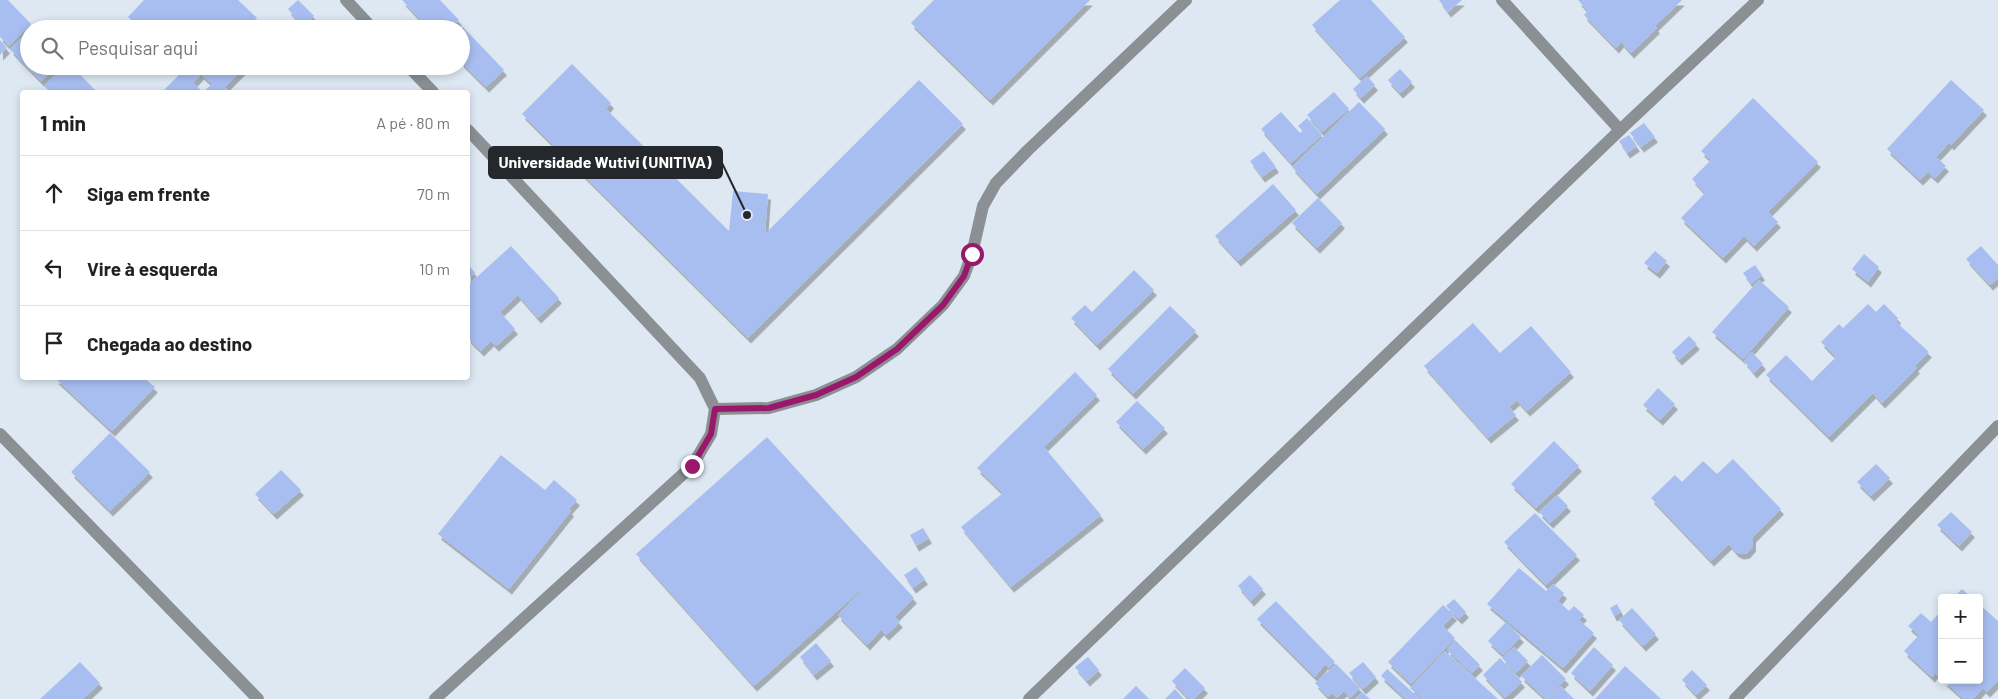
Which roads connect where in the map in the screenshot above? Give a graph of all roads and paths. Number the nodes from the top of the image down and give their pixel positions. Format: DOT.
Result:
graph roads {
  1 [pos="346,0"];
  2 [pos="1186,0"];
  3 [pos="1502,0"];
  4 [pos="1758,0"];
  5 [pos="365,20"];
  6 [pos="417,75"];
  7 [pos="431,90"];
  8 [pos="1620,130"];
  9 [pos="470,132"];
  10 [pos="715,409"];
  11 [pos="1998,426"];
  12 [pos="0,434"];
  13 [pos="258,699"];
  14 [pos="435,699"];
  15 [pos="1029,699"];
  16 [pos="1734,699"];
  1 -- 5 [label="street"];
  2 -- 10 [label="street"];
  3 -- 8 [label="street"];
  4 -- 8 [label="street"];
  6 -- 7 [label="street"];
  8 -- 15 [label="street"];
  9 -- 10 [label="street"];
  10 -- 14 [label="street"];
  11 -- 16 [label="street"];
  12 -- 13 [label="street"];
}
